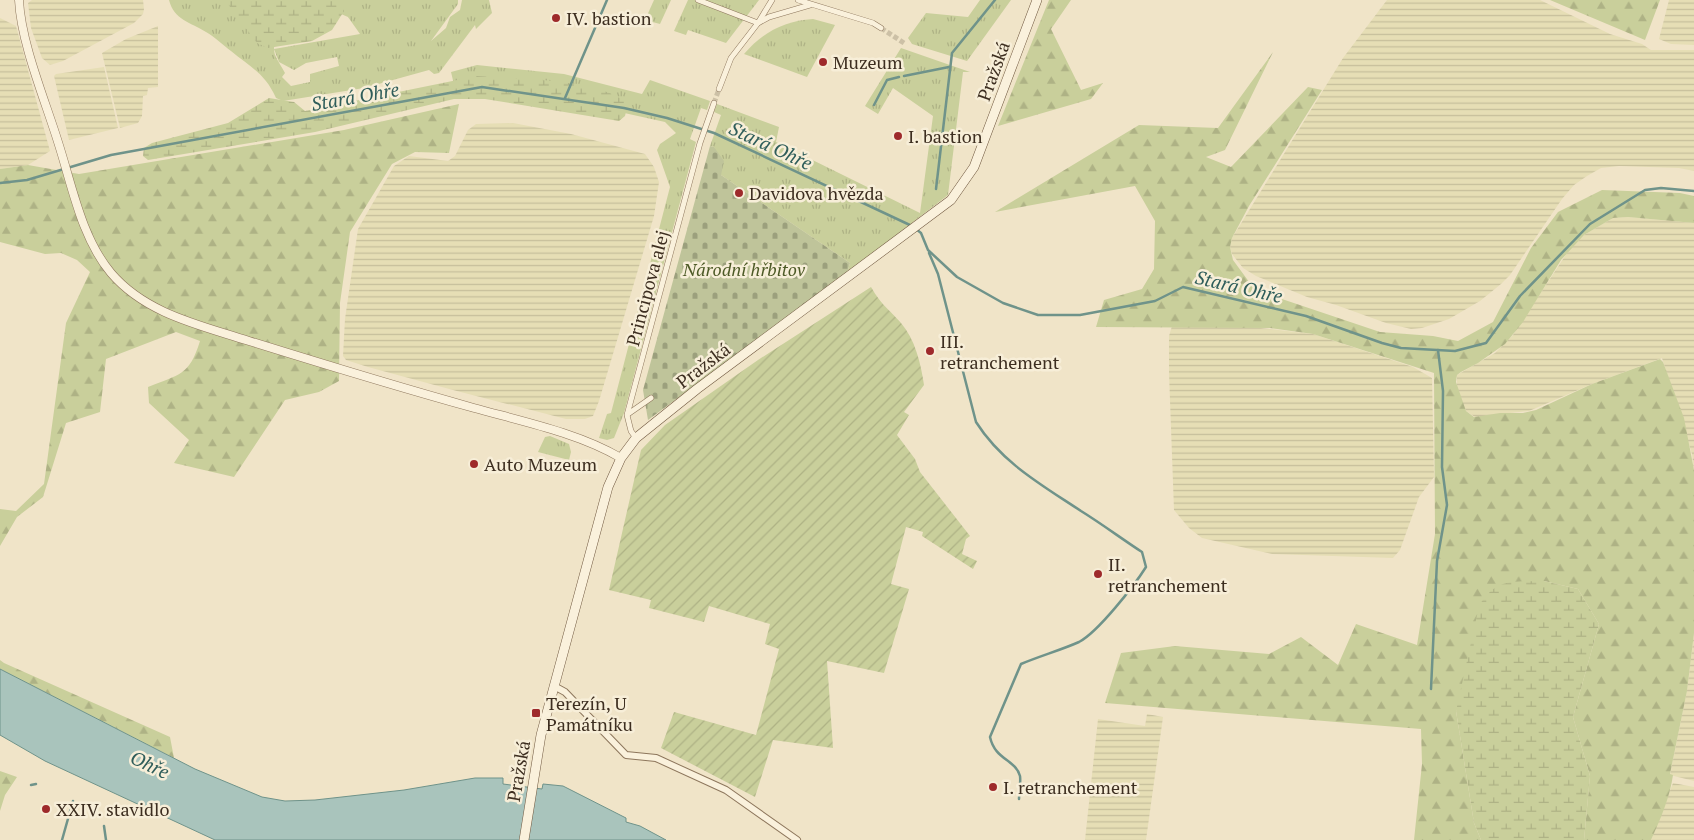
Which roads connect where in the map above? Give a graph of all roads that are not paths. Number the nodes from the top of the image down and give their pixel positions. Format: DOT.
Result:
graph roads {
  1 [pos="19,0"];
  2 [pos="698,0"];
  3 [pos="772,0"];
  4 [pos="798,0"];
  5 [pos="1037,0"];
  6 [pos="810,5"];
  7 [pos="758,23"];
  8 [pos="881,28"];
  9 [pos="719,89"];
  10 [pos="714,103"];
  11 [pos="651,398"];
  12 [pos="627,415"];
  13 [pos="636,438"];
  14 [pos="621,458"];
  15 [pos="554,686"];
  16 [pos="524,840"];
  17 [pos="797,840"];
  1 -- 14 [label="street"];
  2 -- 7 [label="street"];
  3 -- 7 [label="street"];
  4 -- 6 [label="street"];
  5 -- 13 [label="main road, Pražská"];
  6 -- 7 [label="street"];
  6 -- 8 [label="street"];
  7 -- 9 [label="street"];
  10 -- 12 [label="street, Principova alej"];
  11 -- 12 [label="street"];
  12 -- 13 [label="street"];
  13 -- 14 [label="main road, Pražská"];
  14 -- 15 [label="main road, Pražská"];
  15 -- 16 [label="main road, Pražská"];
  15 -- 17 [label="street"];
}
